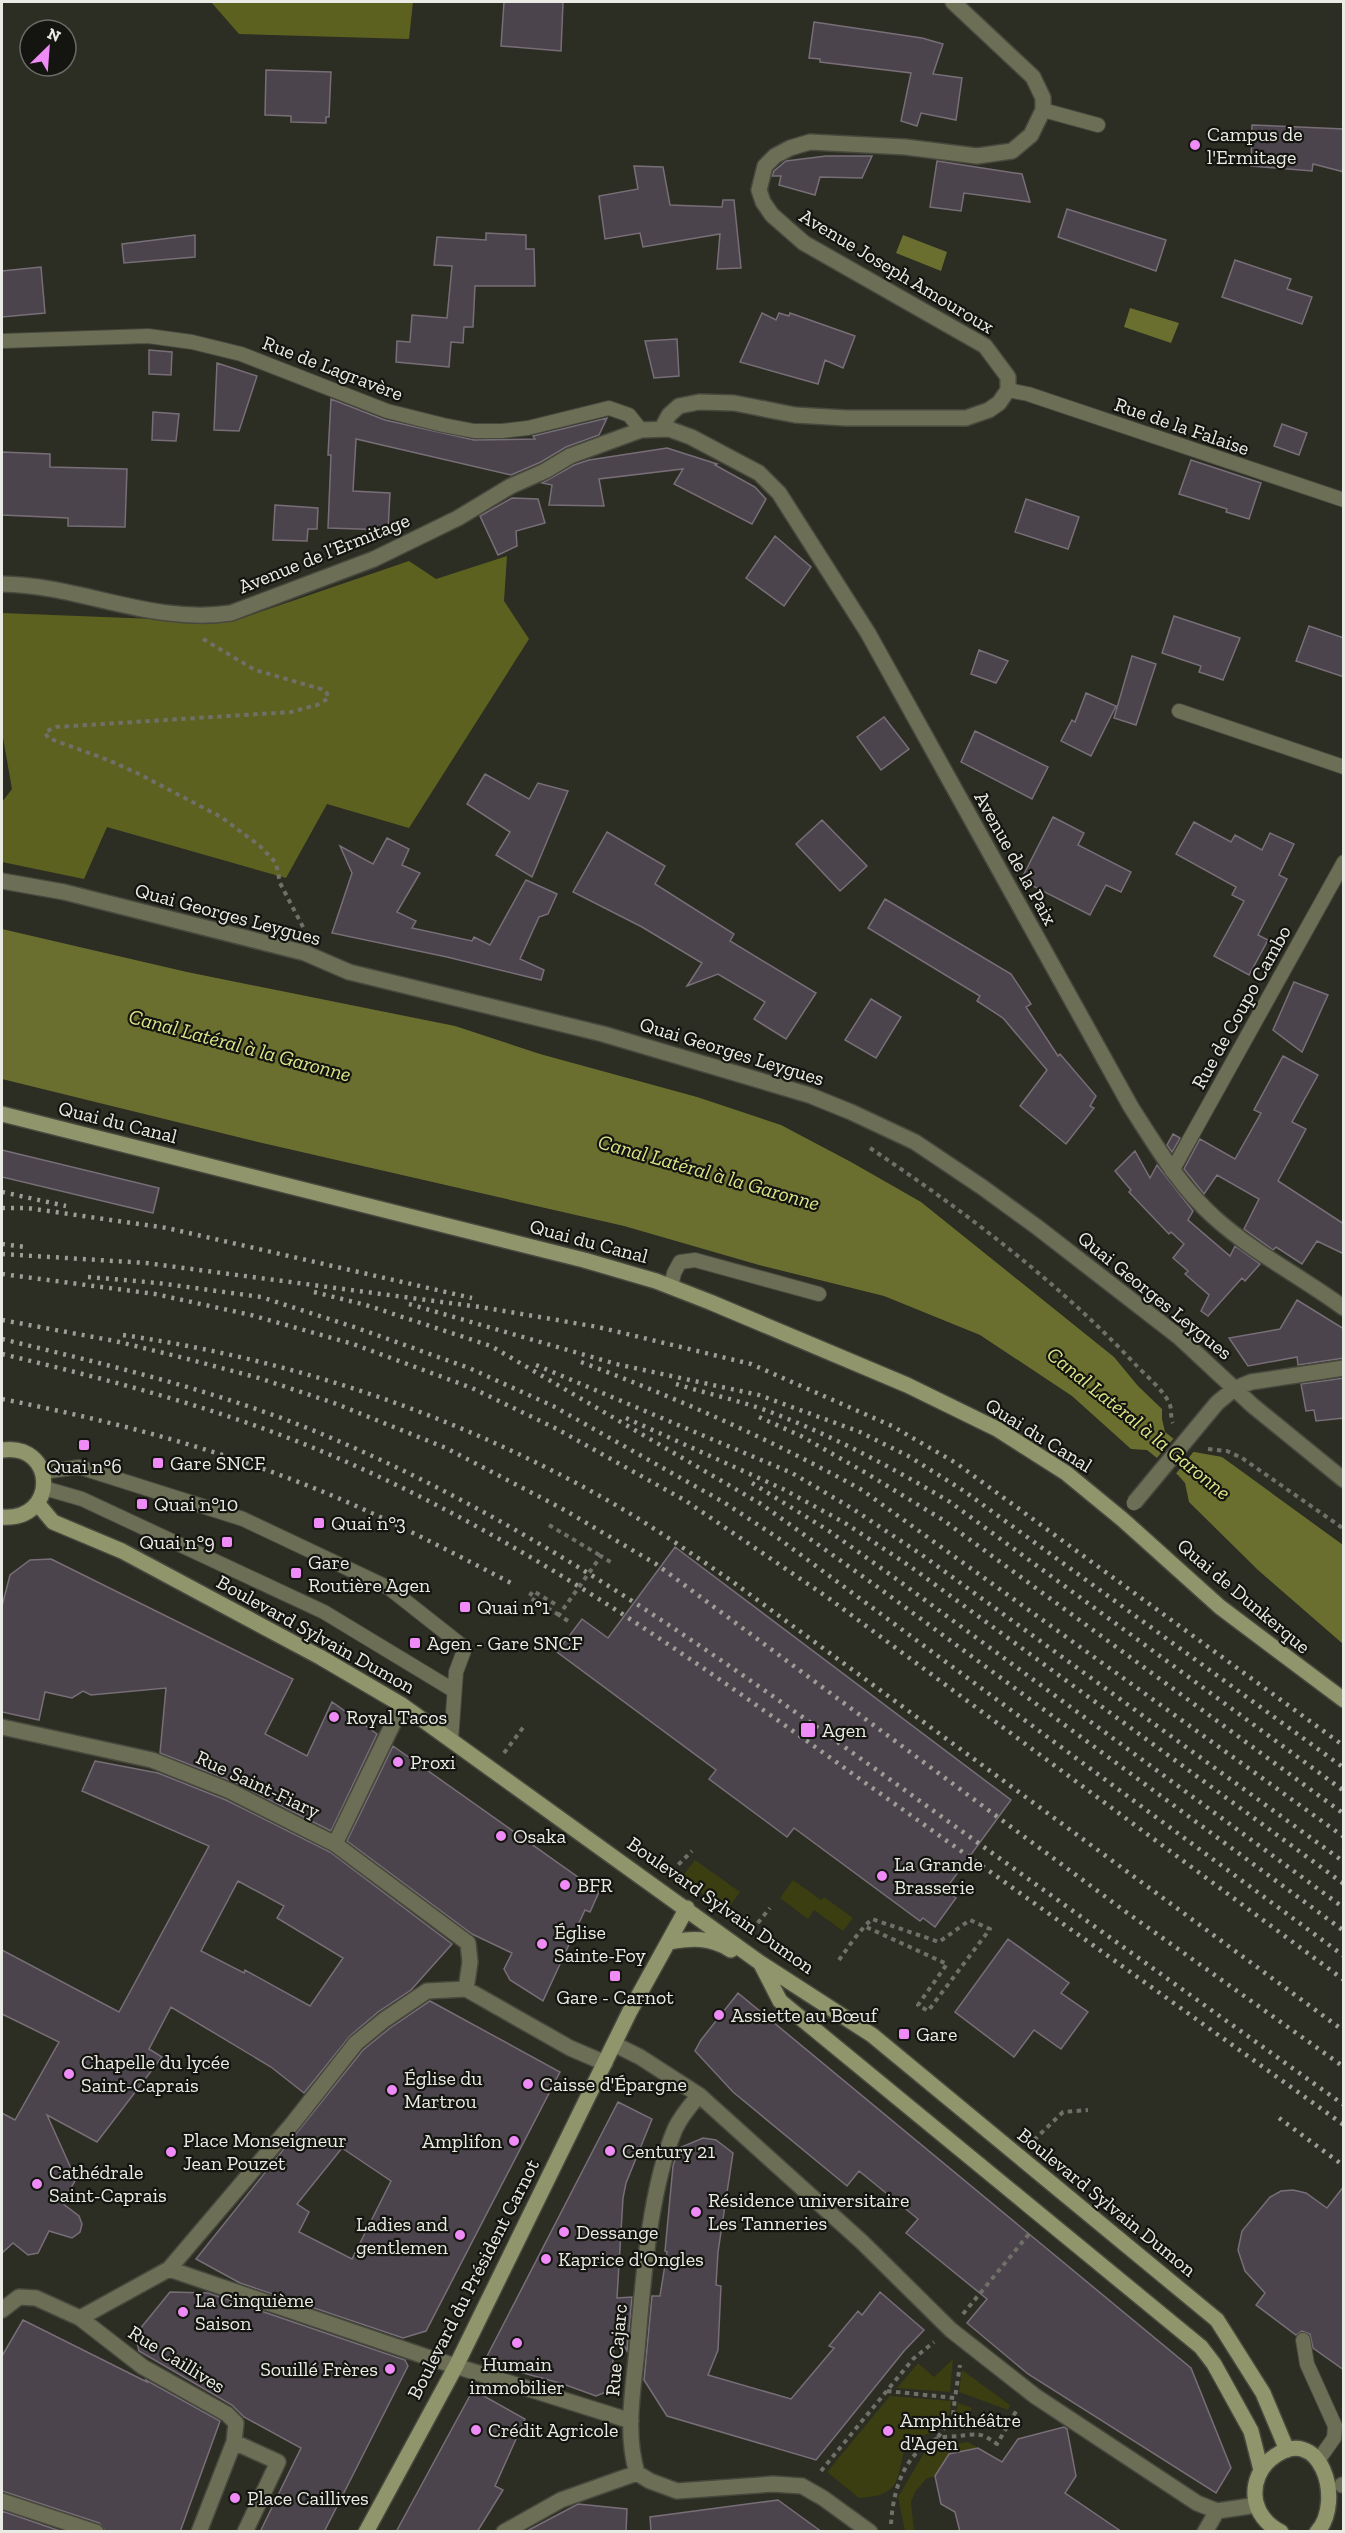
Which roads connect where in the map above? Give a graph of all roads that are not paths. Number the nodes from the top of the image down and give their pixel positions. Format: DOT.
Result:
graph roads {
  1 [pos="953,2"];
  2 [pos="1043,110"];
  3 [pos="1098,125"];
  4 [pos="2,341"];
  5 [pos="1008,390"];
  6 [pos="662,428"];
  7 [pos="641,430"];
  8 [pos="1344,500"];
  9 [pos="2,584"];
  10 [pos="1179,711"];
  11 [pos="1344,767"];
  12 [pos="1344,862"];
  13 [pos="2,881"];
  14 [pos="2,1114"];
  15 [pos="1173,1171"];
  16 [pos="671,1287"];
  17 [pos="819,1294"];
  18 [pos="1344,1308"];
  19 [pos="1344,1368"];
  20 [pos="1234,1389"];
  21 [pos="2,1450"];
  22 [pos="43,1472"];
  23 [pos="1344,1480"];
  24 [pos="44,1488"];
  25 [pos="38,1503"];
  26 [pos="2,1517"];
  27 [pos="1122,1519"];
  28 [pos="453,1690"];
  29 [pos="1344,1700"];
  30 [pos="402,1705"];
  31 [pos="2,1727"];
  32 [pos="451,1740"];
  33 [pos="335,1844"];
  34 [pos="687,1908"];
  35 [pos="669,1942"];
  36 [pos="763,1968"];
  37 [pos="466,1989"];
  38 [pos="614,2044"];
  39 [pos="605,2063"];
  40 [pos="699,2095"];
  41 [pos="169,2269"];
  42 [pos="2,2310"];
  43 [pos="80,2318"];
  44 [pos="1303,2340"];
  45 [pos="456,2366"];
  46 [pos="631,2421"];
  47 [pos="1339,2437"];
  48 [pos="234,2442"];
  49 [pos="1287,2450"];
  50 [pos="1322,2456"];
  51 [pos="1261,2470"];
  52 [pos="637,2473"];
  53 [pos="1343,2485"];
  54 [pos="2,2501"];
  55 [pos="1257,2505"];
  56 [pos="1217,2511"];
  57 [pos="1321,2530"];
  58 [pos="96,2532"];
  59 [pos="199,2532"];
  60 [pos="245,2532"];
  61 [pos="366,2532"];
  62 [pos="504,2532"];
  63 [pos="870,2532"];
  64 [pos="1205,2532"];
  65 [pos="1281,2532"];
  1 -- 2 [label="street"];
  2 -- 3 [label="lane"];
  2 -- 5 [label="street, Avenue Joseph Amouroux"];
  4 -- 7 [label="lane, Rue de Lagravère"];
  5 -- 6 [label="street"];
  5 -- 8 [label="lane, Rue de la Falaise"];
  6 -- 7 [label="street, Avenue de l’Ermitage"];
  6 -- 15 [label="street, Avenue de la Paix"];
  7 -- 9 [label="street, Avenue de l’Ermitage"];
  10 -- 11 [label="lane"];
  12 -- 15 [label="lane, Rue de Coupo Cambo"];
  13 -- 20 [label="street, Quai Georges Leygues"];
  14 -- 16 [label="street, Quai du Canal"];
  15 -- 18 [label="street, Avenue de la Paix"];
  16 -- 17 [label="lane"];
  16 -- 27 [label="street, Quai du Canal"];
  19 -- 20 [label="street"];
  20 -- 23 [label="street, Quai Georges Leygues"];
  20 -- 27 [label="street, bridge"];
  21 -- 22 [label="street"];
  22 -- 24 [label="street"];
  22 -- 28 [label="lane"];
  24 -- 25 [label="street"];
  24 -- 28 [label="lane"];
  25 -- 26 [label="street"];
  25 -- 30 [label="street, Boulevard Sylvain Dumon"];
  27 -- 29 [label="street, Quai de Dunkerque"];
  28 -- 32 [label="lane"];
  30 -- 32 [label="street, Boulevard Sylvain Dumon"];
  30 -- 33 [label="street"];
  31 -- 33 [label="street, Rue Saint-Fiary"];
  32 -- 34 [label="street, Boulevard Sylvain Dumon"];
  33 -- 37 [label="street, Rue Saint-Fiary"];
  34 -- 35 [label="street, Boulevard du Président Carnot"];
  34 -- 36 [label="street, Boulevard Sylvain Dumon"];
  35 -- 36 [label="street"];
  35 -- 38 [label="street, Boulevard du Président Carnot"];
  36 -- 49 [label="street, Boulevard Sylvain Dumon"];
  36 -- 51 [label="street"];
  37 -- 39 [label="street"];
  37 -- 41 [label="street"];
  38 -- 39 [label="street, Boulevard du Président Carnot"];
  38 -- 40 [label="street"];
  39 -- 45 [label="street, Boulevard du Président Carnot"];
  40 -- 46 [label="street, Rue Cajarc"];
  40 -- 56 [label="street"];
  41 -- 43 [label="street"];
  41 -- 45 [label="street"];
  42 -- 43 [label="street"];
  43 -- 48 [label="street, Rue Caillives"];
  44 -- 47 [label="lane"];
  45 -- 46 [label="street"];
  45 -- 61 [label="street, Boulevard du Président Carnot"];
  46 -- 52 [label="street, Rue Cajarc"];
  47 -- 50 [label="lane"];
  48 -- 59 [label="street"];
  48 -- 60 [label="street"];
  49 -- 50 [label="street"];
  49 -- 51 [label="street"];
  50 -- 53 [label="street"];
  51 -- 55 [label="street"];
  52 -- 62 [label="street"];
  52 -- 63 [label="street"];
  53 -- 57 [label="street"];
  54 -- 58 [label="street"];
  55 -- 56 [label="street"];
  55 -- 65 [label="street"];
  56 -- 64 [label="street"];
}
